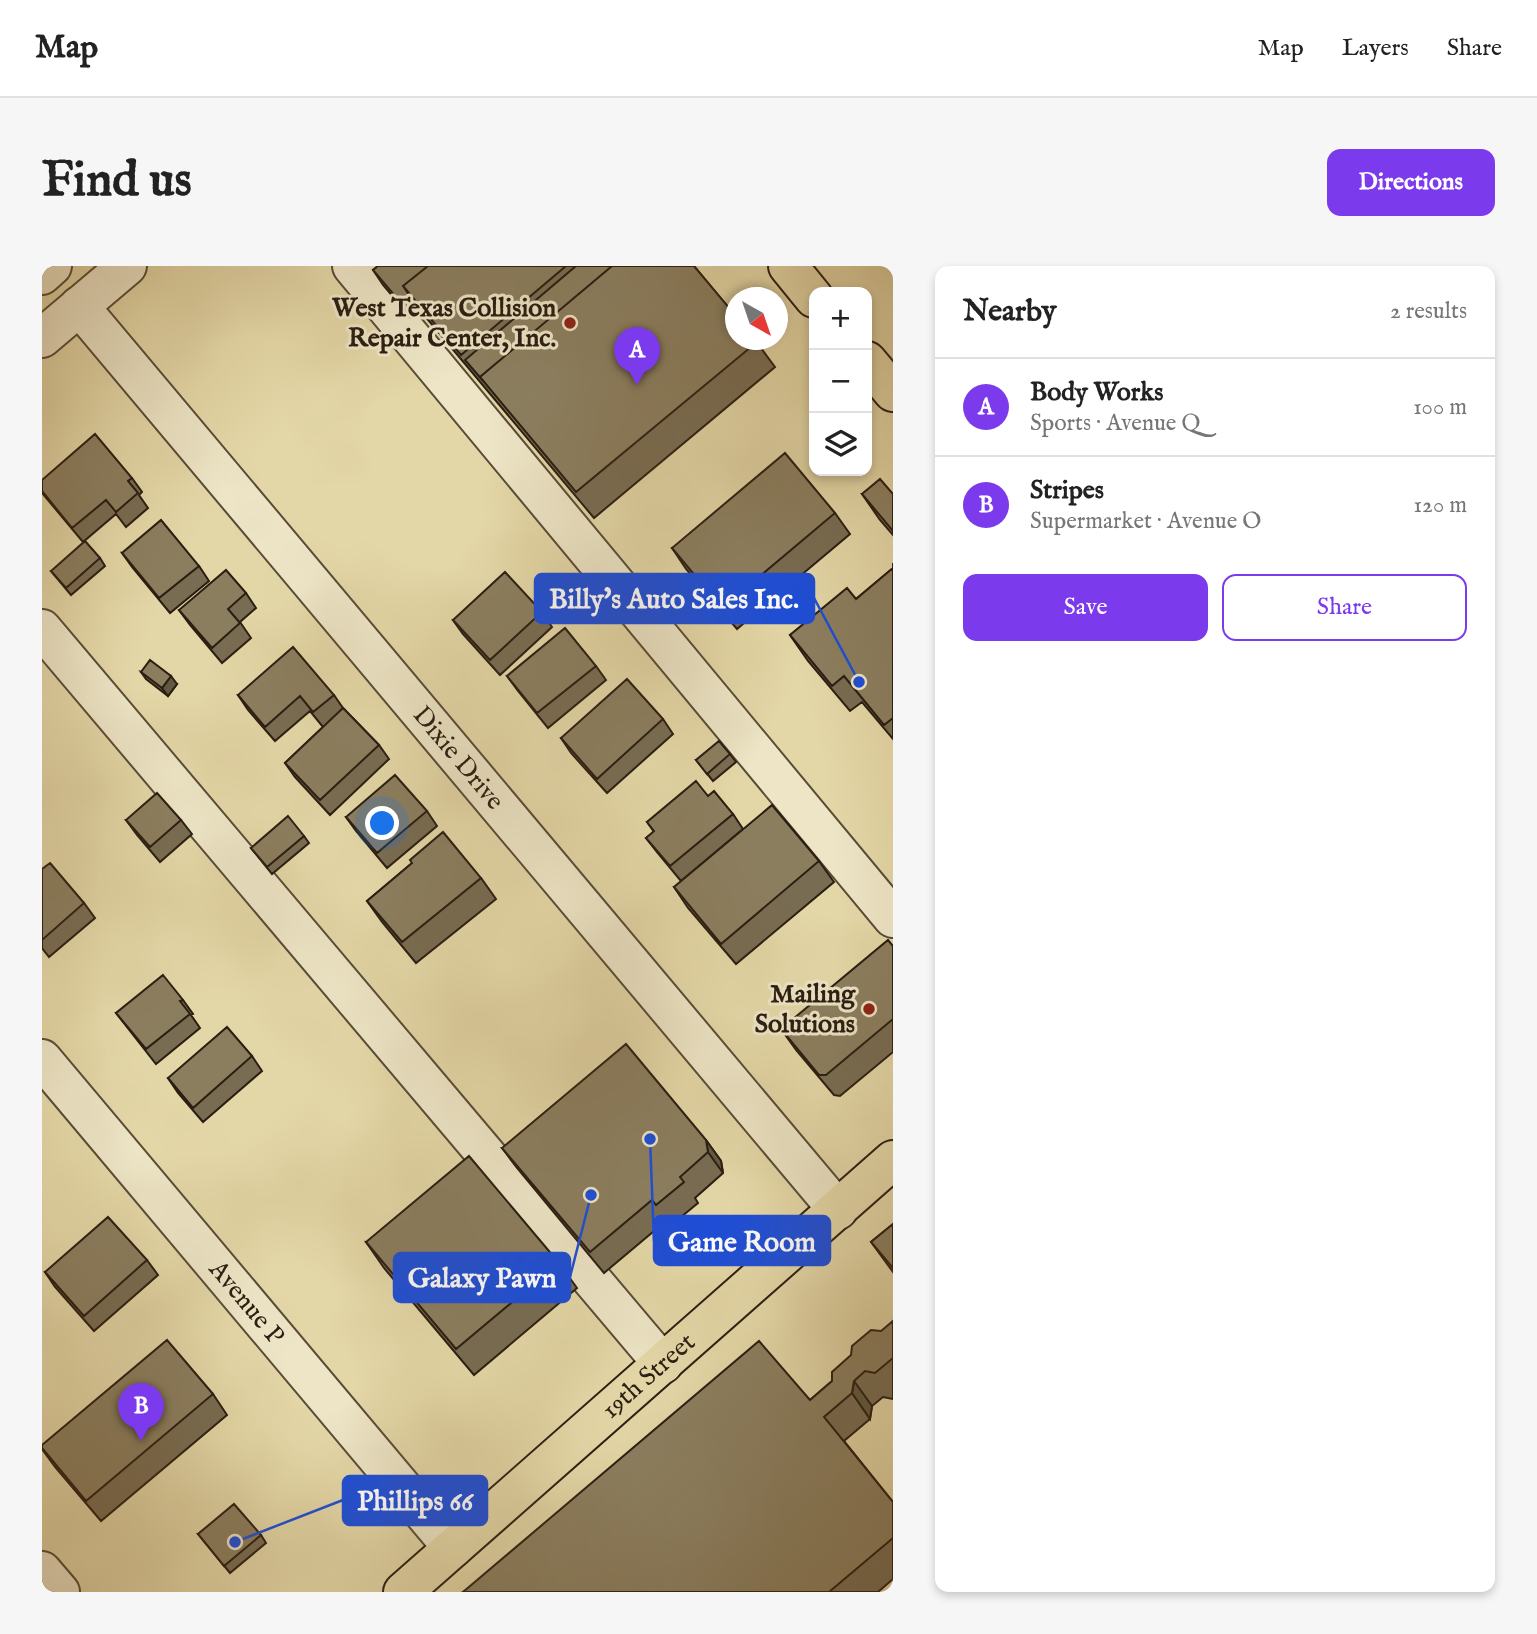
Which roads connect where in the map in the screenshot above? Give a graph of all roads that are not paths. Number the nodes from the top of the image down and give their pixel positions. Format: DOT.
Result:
graph roads {
  1 [pos="52,266"];
  2 [pos="352,266"];
  3 [pos="788,266"];
  4 [pos="113,270"];
  5 [pos="42,275"];
  6 [pos="809,292"];
  7 [pos="79,306"];
  8 [pos="42,338"];
  9 [pos="872,367"];
  10 [pos="893,392"];
  11 [pos="42,629"];
  12 [pos="893,918"];
  13 [pos="42,1059"];
  14 [pos="893,1160"];
  15 [pos="838,1210"];
  16 [pos="663,1364"];
  17 [pos="453,1548"];
  18 [pos="42,1571"];
  19 [pos="405,1591"];
  20 [pos="60,1592"];
  1 -- 5 [label="street"];
  2 -- 12 [label="street"];
  3 -- 6 [label="main road"];
  4 -- 7 [label="street"];
  7 -- 8 [label="street"];
  7 -- 15 [label="street, Dixie Drive"];
  9 -- 10 [label="main road"];
  11 -- 16 [label="street"];
  13 -- 17 [label="street, Avenue P"];
  14 -- 15 [label="main road, 19th Street"];
  15 -- 16 [label="main road, 19th Street"];
  16 -- 17 [label="main road, 19th Street"];
  17 -- 19 [label="main road, 19th Street"];
  18 -- 20 [label="street"];
}
